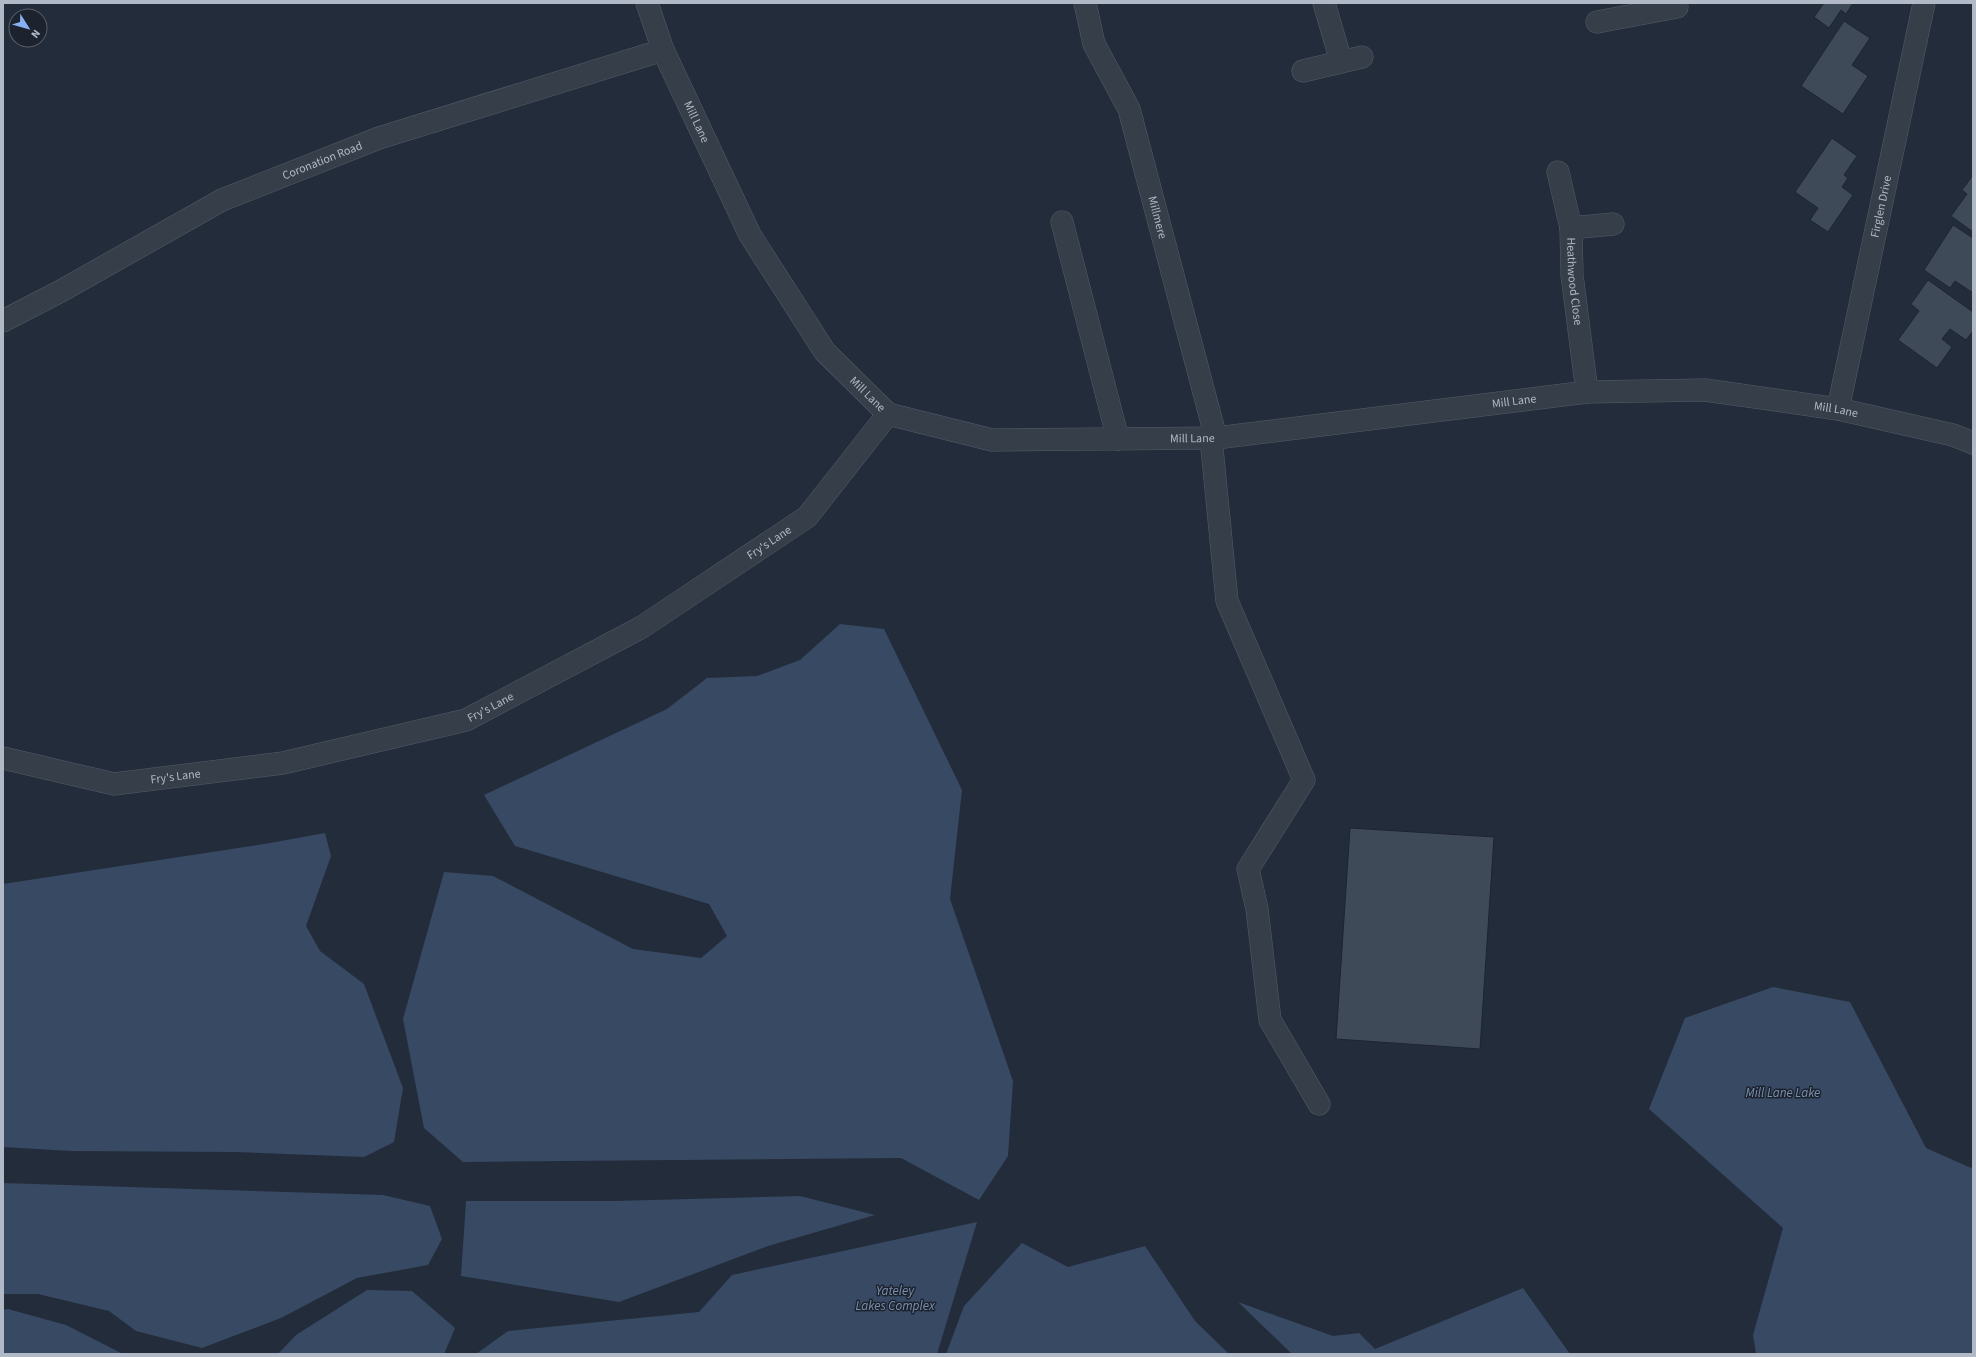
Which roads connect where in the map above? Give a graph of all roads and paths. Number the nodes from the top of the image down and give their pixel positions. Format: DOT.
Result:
graph roads {
  1 [pos="647,3"];
  2 [pos="1084,3"];
  3 [pos="1324,3"];
  4 [pos="1924,3"];
  5 [pos="1677,7"];
  6 [pos="1640,8"];
  7 [pos="1597,22"];
  8 [pos="663,50"];
  9 [pos="1303,71"];
  10 [pos="1558,172"];
  11 [pos="1062,222"];
  12 [pos="1614,224"];
  13 [pos="1571,228"];
  14 [pos="3,321"];
  15 [pos="1587,392"];
  16 [pos="1838,409"];
  17 [pos="888,414"];
  18 [pos="1213,438"];
  19 [pos="1118,439"];
  20 [pos="1973,443"];
  21 [pos="3,758"];
  22 [pos="1319,1104"];
  1 -- 8 [label="street, Mill Lane"];
  2 -- 18 [label="street, Millmere"];
  3 -- 9 [label="street"];
  4 -- 16 [label="street, Firglen Drive"];
  5 -- 6 [label="street"];
  6 -- 7 [label="street"];
  8 -- 14 [label="street, Coronation Road"];
  8 -- 17 [label="street, Mill Lane"];
  10 -- 13 [label="street, Heathwood Close"];
  11 -- 19 [label="street"];
  12 -- 13 [label="street"];
  13 -- 15 [label="street, Heathwood Close"];
  15 -- 16 [label="street, Mill Lane"];
  15 -- 18 [label="street, Mill Lane"];
  16 -- 20 [label="street, Mill Lane"];
  17 -- 19 [label="street, Mill Lane"];
  17 -- 21 [label="street, Fry's Lane"];
  18 -- 19 [label="street, Mill Lane"];
  18 -- 22 [label="street, Millmere"];
}
